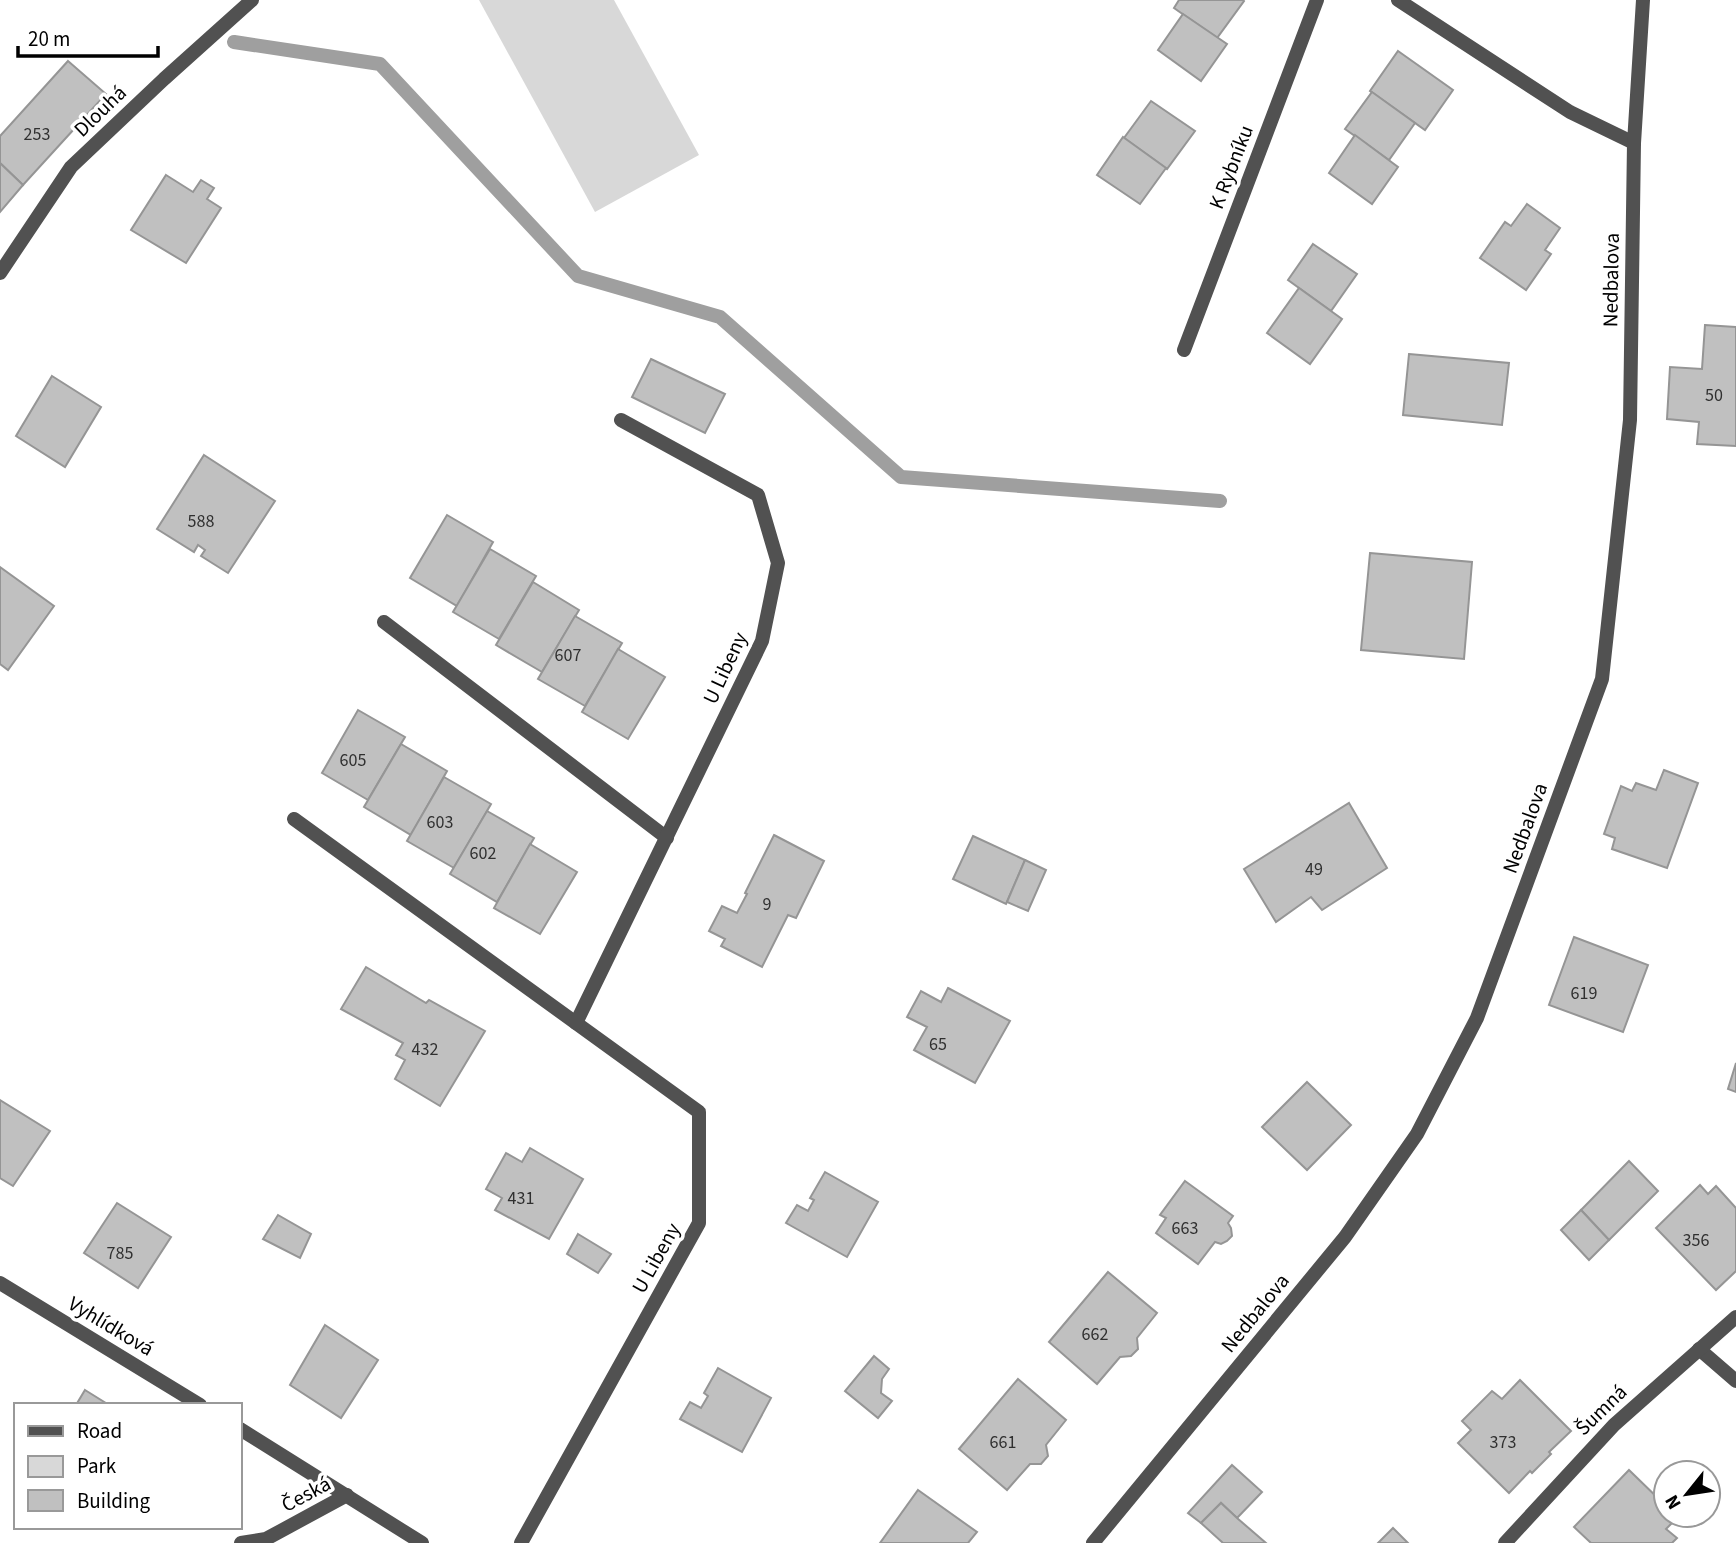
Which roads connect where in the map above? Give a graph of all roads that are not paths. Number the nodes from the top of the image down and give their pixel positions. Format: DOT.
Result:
graph roads {
  1 [pos="252,0"];
  2 [pos="1317,0"];
  3 [pos="1398,0"];
  4 [pos="1643,0"];
  5 [pos="1634,143"];
  6 [pos="0,273"];
  7 [pos="1184,350"];
  8 [pos="621,420"];
  9 [pos="384,622"];
  10 [pos="294,819"];
  11 [pos="667,838"];
  12 [pos="576,1023"];
  13 [pos="0,1283"];
  14 [pos="1736,1317"];
  15 [pos="1699,1349"];
  16 [pos="1736,1381"];
  17 [pos="197,1403"];
  18 [pos="242,1430"];
  19 [pos="347,1495"];
  20 [pos="241,1543"];
  21 [pos="422,1543"];
  22 [pos="522,1543"];
  23 [pos="1093,1543"];
  24 [pos="1505,1543"];
  1 -- 6 [label="street, Dlouhá"];
  2 -- 7 [label="street, K Rybníku"];
  3 -- 5 [label="street"];
  4 -- 5 [label="street, Nedbalova"];
  5 -- 23 [label="street, Nedbalova"];
  8 -- 11 [label="street, U Libeny"];
  9 -- 11 [label="street"];
  10 -- 12 [label="street, U Libeny"];
  11 -- 12 [label="street, U Libeny"];
  12 -- 22 [label="street, U Libeny"];
  13 -- 17 [label="street, Vyhlídková"];
  14 -- 15 [label="street, Šumná"];
  15 -- 16 [label="street"];
  15 -- 24 [label="street, Šumná"];
  18 -- 19 [label="street"];
  19 -- 20 [label="street, Česká"];
  19 -- 21 [label="street, Česká"];
}
